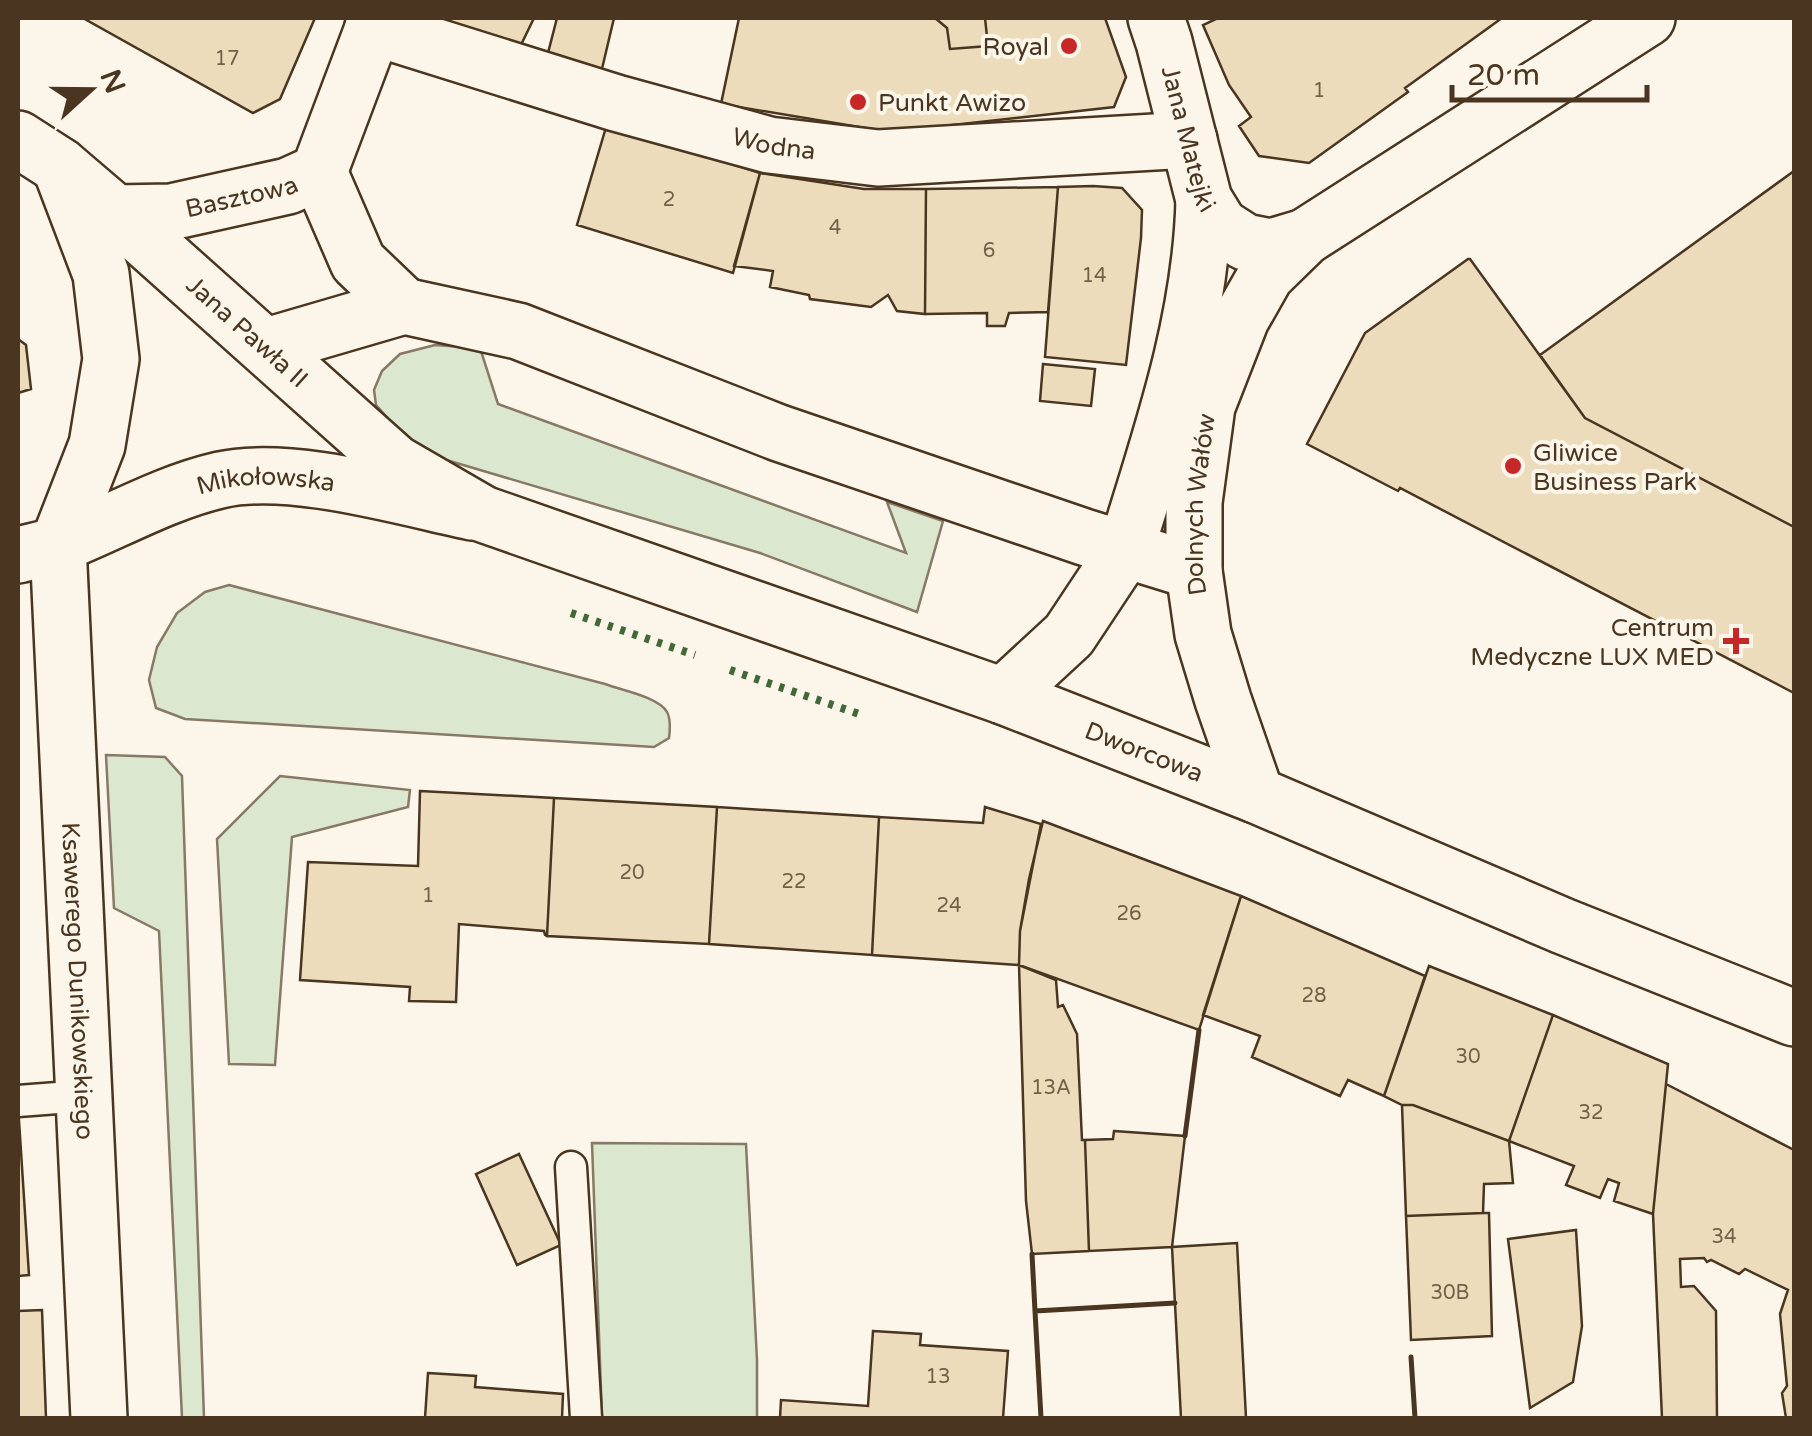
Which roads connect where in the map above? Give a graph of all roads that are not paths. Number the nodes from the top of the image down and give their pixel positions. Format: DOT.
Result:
graph roads {
  1 [pos="1156,18"];
  2 [pos="1647,18"];
  3 [pos="375,22"];
  4 [pos="1190,140"];
  5 [pos="39,152"];
  6 [pos="319,172"];
  7 [pos="1204,200"];
  8 [pos="115,213"];
  9 [pos="1306,237"];
  10 [pos="1245,242"];
  11 [pos="404,306"];
  12 [pos="267,346"];
  13 [pos="482,514"];
  14 [pos="38,550"];
  15 [pos="1126,550"];
  16 [pos="1194,571"];
  17 [pos="1002,696"];
  18 [pos="1256,795"];
  19 [pos="1794,1018"];
  20 [pos="84,1096"];
  21 [pos="18,1101"];
  22 [pos="571,1167"];
  23 [pos="99,1418"];
  24 [pos="586,1418"];
  1 -- 4 [label="street, Jana Matejki"];
  2 -- 9 [label="street, Dolnych Wałów"];
  3 -- 4 [label="street, Wodna"];
  3 -- 6 [label="street, Basztowa"];
  4 -- 7 [label="street, Jana Matejki"];
  5 -- 8 [label="street, Jana Pawła II"];
  5 -- 14 [label="street"];
  6 -- 8 [label="street, Basztowa"];
  6 -- 11 [label="street"];
  7 -- 10 [label="street, Jana Matejki"];
  7 -- 15 [label="street, Dolnych Wałów"];
  8 -- 12 [label="street, Jana Pawła II"];
  9 -- 10 [label="street, Dolnych Wałów"];
  9 -- 16 [label="street, Dolnych Wałów"];
  11 -- 12 [label="street"];
  11 -- 15 [label="street"];
  12 -- 13 [label="street, Jana Pawła II"];
  13 -- 14 [label="street, Mikołowska"];
  13 -- 17 [label="street, Dworcowa"];
  14 -- 20 [label="street, Ksawerego Dunikowskiego"];
  15 -- 16 [label="street"];
  15 -- 17 [label="street, Dolnych Wałów"];
  16 -- 18 [label="street, Dolnych Wałów"];
  17 -- 18 [label="street, Dworcowa"];
  18 -- 19 [label="street, Dworcowa"];
  20 -- 21 [label="lane"];
  20 -- 23 [label="street, Ksawerego Dunikowskiego"];
  22 -- 24 [label="lane"];
}
